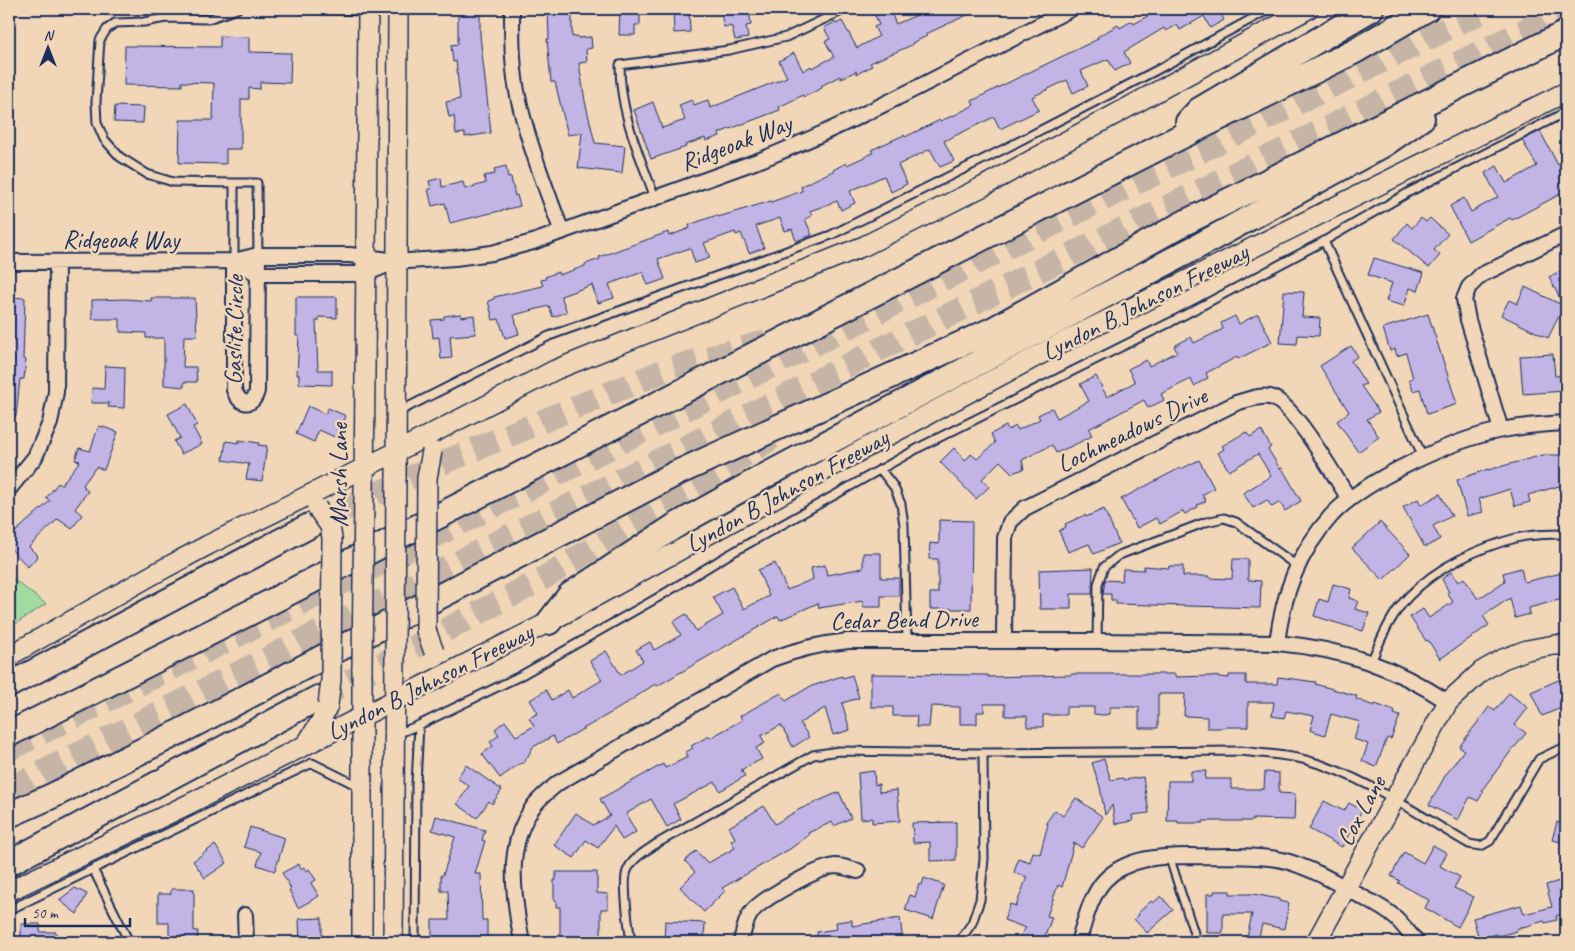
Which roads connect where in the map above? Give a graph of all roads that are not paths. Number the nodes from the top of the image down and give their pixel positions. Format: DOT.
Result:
graph roads {
  1 [pos="237,9"];
  2 [pos="301,9"];
  3 [pos="512,9"];
  4 [pos="846,9"];
  5 [pos="1071,9"];
  6 [pos="1270,9"];
  7 [pos="1308,9"];
  8 [pos="1371,9"];
  9 [pos="1427,9"];
  10 [pos="368,10"];
  11 [pos="398,10"];
  12 [pos="1566,33"];
  13 [pos="1478,77"];
  14 [pos="1566,92"];
  15 [pos="1566,112"];
  16 [pos="1168,143"];
  17 [pos="234,183"];
  18 [pos="655,198"];
  19 [pos="562,232"];
  20 [pos="1566,234"];
  21 [pos="1324,241"];
  22 [pos="258,255"];
  23 [pos="396,260"];
  24 [pos="9,262"];
  25 [pos="58,262"];
  26 [pos="234,262"];
  27 [pos="366,266"];
  28 [pos="258,274"];
  29 [pos="396,413"];
  30 [pos="1566,423"];
  31 [pos="446,426"];
  32 [pos="1501,430"];
  33 [pos="396,452"];
  34 [pos="1423,458"];
  35 [pos="364,468"];
  36 [pos="880,469"];
  37 [pos="9,488"];
  38 [pos="1349,499"];
  39 [pos="295,502"];
  40 [pos="314,517"];
  41 [pos="1566,534"];
  42 [pos="1297,566"];
  43 [pos="549,622"];
  44 [pos="907,641"];
  45 [pos="1004,641"];
  46 [pos="1097,641"];
  47 [pos="1277,643"];
  48 [pos="1566,645"];
  49 [pos="9,656"];
  50 [pos="1371,662"];
  51 [pos="466,664"];
  52 [pos="9,685"];
  53 [pos="396,699"];
  54 [pos="323,701"];
  55 [pos="1448,702"];
  56 [pos="362,716"];
  57 [pos="419,725"];
  58 [pos="9,734"];
  59 [pos="395,734"];
  60 [pos="306,744"];
  61 [pos="1566,748"];
  62 [pos="983,753"];
  63 [pos="362,789"];
  64 [pos="1395,800"];
  65 [pos="9,815"];
  66 [pos="1169,856"];
  67 [pos="9,863"];
  68 [pos="93,869"];
  69 [pos="858,871"];
  70 [pos="1347,888"];
  71 [pos="9,891"];
  72 [pos="9,910"];
  73 [pos="246,915"];
  74 [pos="129,942"];
  75 [pos="246,942"];
  76 [pos="362,942"];
  77 [pos="393,942"];
  78 [pos="415,942"];
  79 [pos="522,942"];
  80 [pos="631,942"];
  81 [pos="741,942"];
  82 [pos="959,942"];
  83 [pos="1078,942"];
  84 [pos="1194,942"];
  85 [pos="1316,942"];
  86 [pos="1417,942"];
  1 -- 17 [label="lane"];
  2 -- 10 [label="lane"];
  3 -- 19 [label="street"];
  4 -- 18 [label="lane"];
  5 -- 18 [label="street, Ridgeoak Way"];
  6 -- 29 [label="lane"];
  7 -- 31 [label="main road"];
  8 -- 16 [label="highway"];
  9 -- 16 [label="highway"];
  10 -- 11 [label="main road"];
  10 -- 27 [label="main road, Marsh Lane"];
  11 -- 23 [label="main road"];
  12 -- 13 [label="highway, Lyndon B Johnson Freeway"];
  13 -- 43 [label="highway"];
  13 -- 65 [label="highway, Lyndon B Johnson Freeway"];
  14 -- 43 [label="main road, Lyndon B Johnson Freeway"];
  15 -- 21 [label="lane"];
  16 -- 58 [label="highway"];
  17 -- 22 [label="lane"];
  17 -- 26 [label="lane"];
  18 -- 19 [label="street, Ridgeoak Way"];
  19 -- 23 [label="street, Ridgeoak Way"];
  20 -- 32 [label="street"];
  21 -- 34 [label="lane"];
  21 -- 36 [label="lane"];
  22 -- 26 [label="street, Ridgeoak Way"];
  22 -- 27 [label="street, Ridgeoak Way"];
  22 -- 28 [label="street, Gaslite Circle"];
  23 -- 27 [label="street, Ridgeoak Way"];
  23 -- 29 [label="main road"];
  24 -- 25 [label="street, Ridgeoak Way"];
  25 -- 26 [label="street, Ridgeoak Way"];
  25 -- 37 [label="street"];
  26 -- 28 [label="street, Ridgeoak Way"];
  26 -- 28 [label="street, Gaslite Circle"];
  27 -- 28 [label="street, Ridgeoak Way"];
  27 -- 35 [label="main road, Marsh Lane"];
  29 -- 33 [label="main road"];
  30 -- 32 [label="street"];
  31 -- 33 [label="main road"];
  31 -- 51 [label="main road, bridge"];
  32 -- 34 [label="street"];
  33 -- 35 [label="main road"];
  33 -- 53 [label="main road, bridge"];
  34 -- 38 [label="street"];
  35 -- 39 [label="main road"];
  35 -- 56 [label="main road, Marsh Lane, bridge"];
  36 -- 44 [label="lane"];
  36 -- 57 [label="lane"];
  38 -- 42 [label="street"];
  38 -- 45 [label="street, Lochmeadows Drive"];
  39 -- 40 [label="main road"];
  39 -- 49 [label="main road"];
  40 -- 52 [label="highway"];
  40 -- 54 [label="main road, bridge"];
  41 -- 50 [label="lane"];
  42 -- 46 [label="lane"];
  42 -- 47 [label="street"];
  43 -- 51 [label="main road, Lyndon B Johnson Freeway"];
  44 -- 45 [label="street, Cedar Bend Drive"];
  44 -- 79 [label="street, Cedar Bend Drive"];
  45 -- 46 [label="street, Cedar Bend Drive"];
  46 -- 47 [label="street, Cedar Bend Drive"];
  47 -- 50 [label="street, Cedar Bend Drive"];
  48 -- 55 [label="main road, Cox Lane"];
  50 -- 55 [label="street, Cedar Bend Drive"];
  51 -- 53 [label="main road, Lyndon B Johnson Freeway"];
  53 -- 56 [label="main road, Lyndon B Johnson Freeway"];
  53 -- 59 [label="main road"];
  54 -- 60 [label="main road"];
  54 -- 67 [label="highway"];
  55 -- 64 [label="main road, Cox Lane"];
  56 -- 60 [label="main road, Lyndon B Johnson Freeway"];
  56 -- 63 [label="main road, Marsh Lane"];
  57 -- 59 [label="lane"];
  57 -- 78 [label="lane"];
  59 -- 77 [label="main road"];
  60 -- 71 [label="main road, Lyndon B Johnson Freeway"];
  61 -- 64 [label="lane"];
  62 -- 64 [label="lane"];
  62 -- 80 [label="lane"];
  62 -- 82 [label="lane"];
  63 -- 68 [label="lane"];
  63 -- 76 [label="main road, Marsh Lane"];
  64 -- 70 [label="main road, Cox Lane"];
  66 -- 70 [label="street"];
  66 -- 83 [label="street"];
  66 -- 84 [label="lane"];
  68 -- 72 [label="lane"];
  68 -- 74 [label="lane"];
  69 -- 81 [label="street"];
  70 -- 85 [label="main road, Cox Lane"];
  70 -- 86 [label="street"];
  73 -- 75 [label="street"];
}
